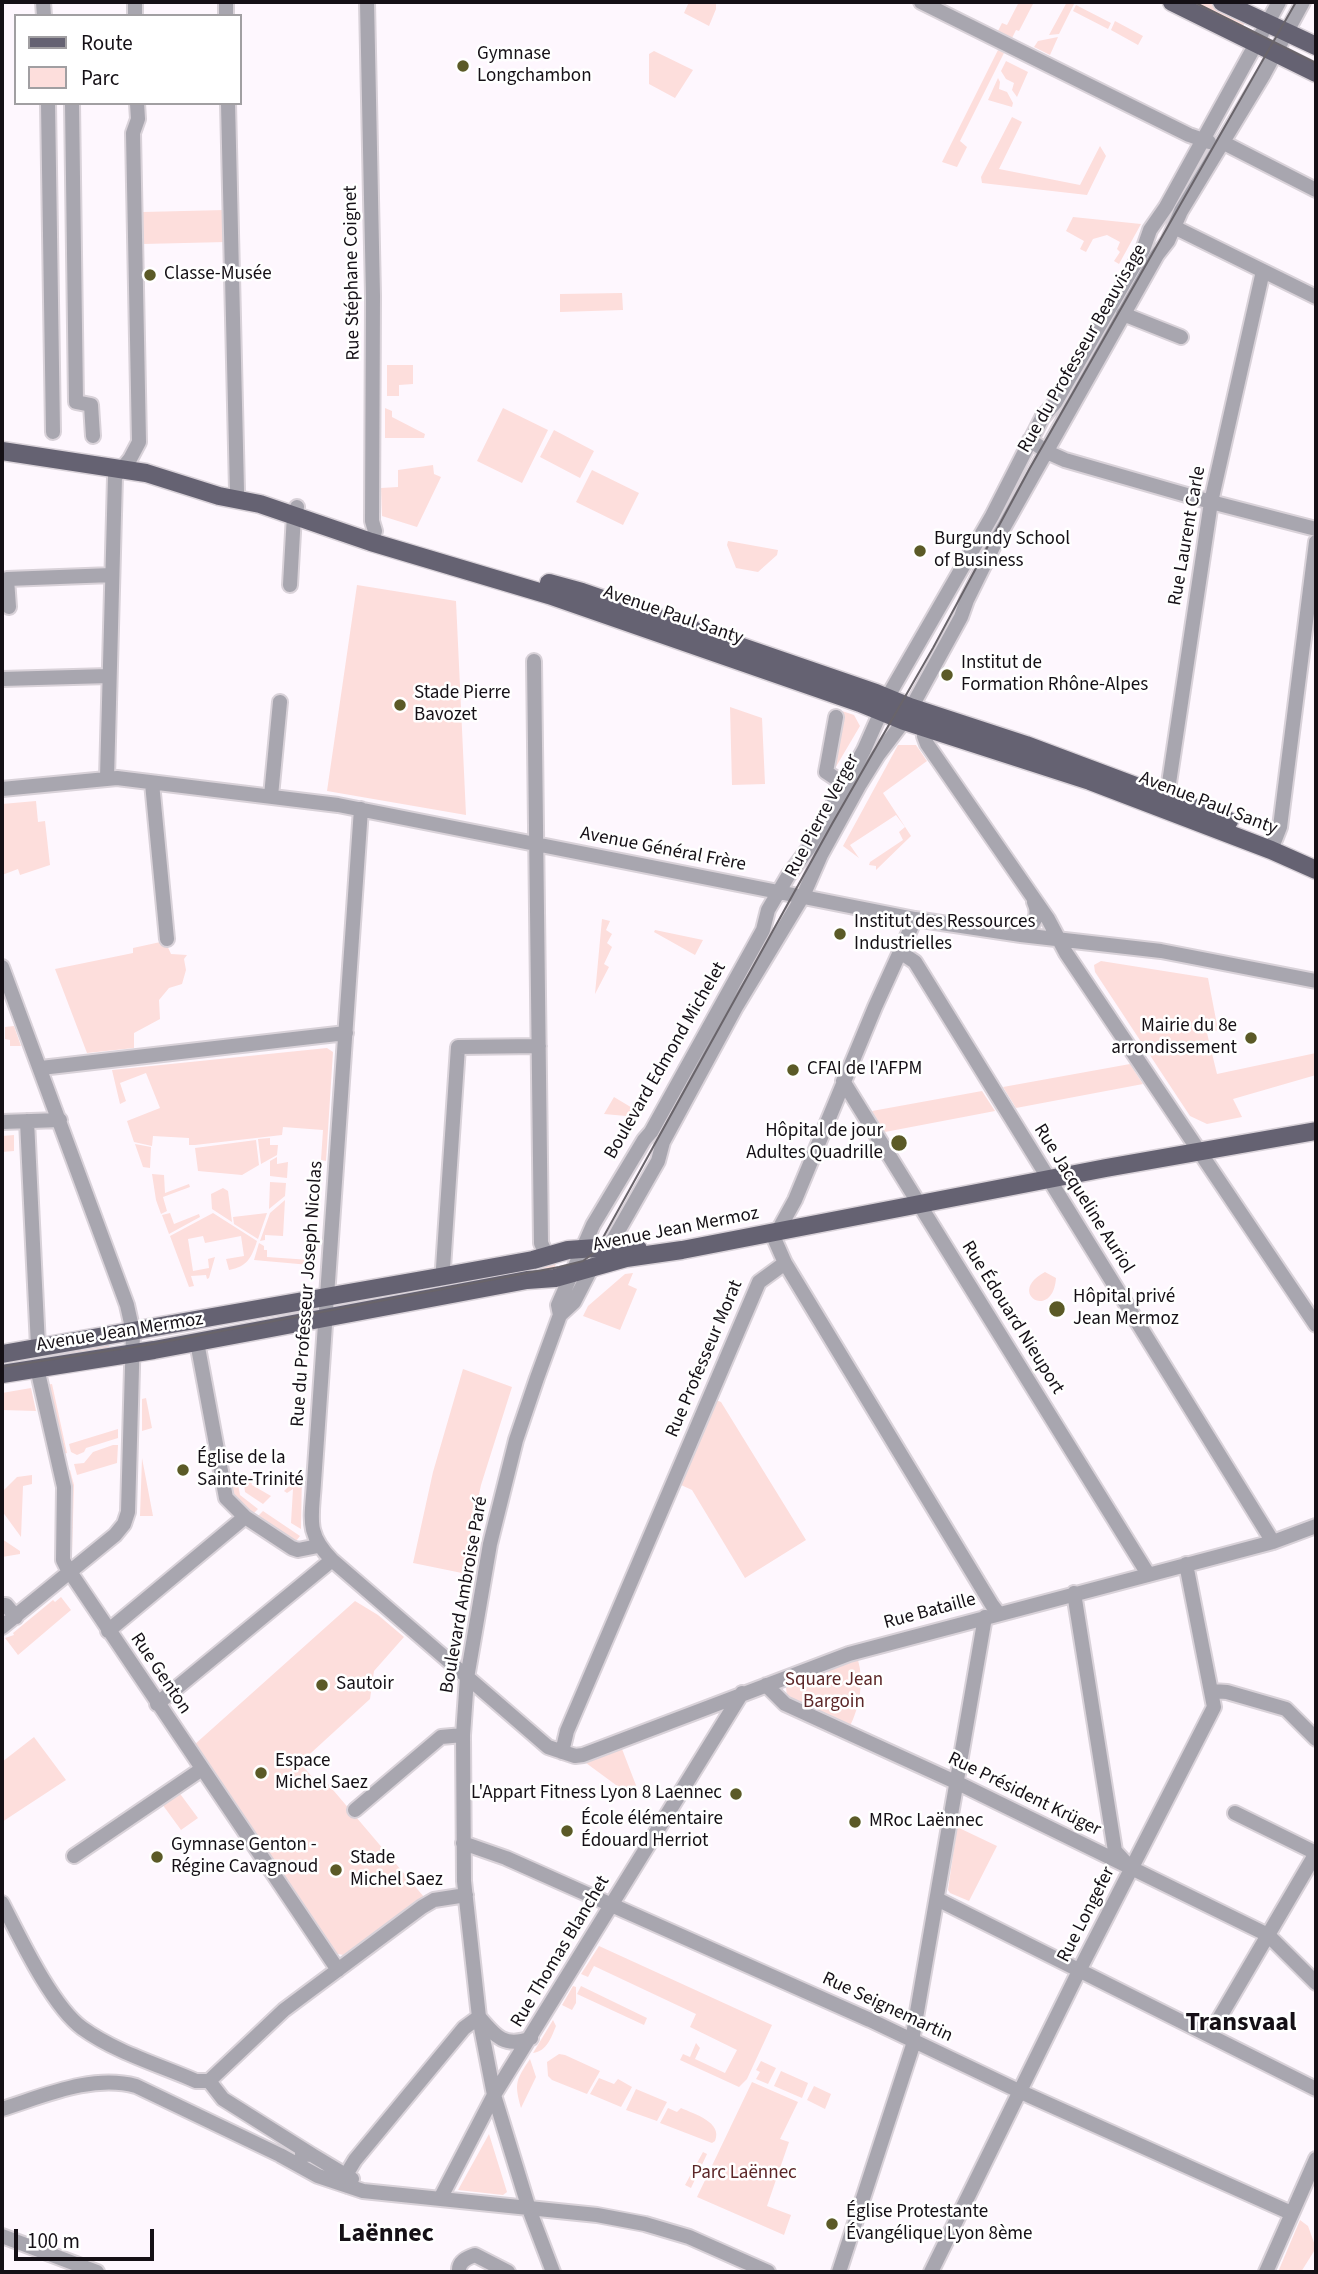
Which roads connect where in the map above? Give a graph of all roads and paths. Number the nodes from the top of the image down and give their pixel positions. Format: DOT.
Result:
graph roads {
  1 [pos="367,2"];
  2 [pos="922,2"];
  3 [pos="1172,2"];
  4 [pos="1222,2"];
  5 [pos="1279,2"];
  6 [pos="1303,2"];
  7 [pos="1268,22"];
  8 [pos="1287,32"];
  9 [pos="1256,43"];
  10 [pos="1316,46"];
  11 [pos="1276,53"];
  12 [pos="1316,73"];
  13 [pos="48,105"];
  14 [pos="72,105"];
  15 [pos="138,105"];
  16 [pos="228,105"];
  17 [pos="1203,140"];
  18 [pos="1224,143"];
  19 [pos="1316,190"];
  20 [pos="1174,227"];
  21 [pos="1263,271"];
  22 [pos="1316,297"];
  23 [pos="1123,314"];
  24 [pos="1181,337"];
  25 [pos="53,432"];
  26 [pos="93,436"];
  27 [pos="2,439"];
  28 [pos="1030,440"];
  29 [pos="2,451"];
  30 [pos="1047,452"];
  31 [pos="126,464"];
  32 [pos="236,495"];
  33 [pos="1211,502"];
  34 [pos="296,511"];
  35 [pos="1316,529"];
  36 [pos="373,537"];
  37 [pos="1316,542"];
  38 [pos="112,575"];
  39 [pos="290,585"];
  40 [pos="9,607"];
  41 [pos="534,661"];
  42 [pos="109,676"];
  43 [pos="2,679"];
  44 [pos="280,702"];
  45 [pos="884,704"];
  46 [pos="907,714"];
  47 [pos="836,717"];
  48 [pos="930,721"];
  49 [pos="107,778"];
  50 [pos="152,783"];
  51 [pos="844,783"];
  52 [pos="2,789"];
  53 [pos="271,796"];
  54 [pos="1163,803"];
  55 [pos="361,809"];
  56 [pos="537,844"];
  57 [pos="1273,845"];
  58 [pos="1316,857"];
  59 [pos="1316,870"];
  60 [pos="1028,891"];
  61 [pos="779,892"];
  62 [pos="803,896"];
  63 [pos="915,919"];
  64 [pos="1021,935"];
  65 [pos="167,939"];
  66 [pos="1060,939"];
  67 [pos="1097,943"];
  68 [pos="900,952"];
  69 [pos="2,967"];
  70 [pos="1082,973"];
  71 [pos="1316,981"];
  72 [pos="346,1033"];
  73 [pos="539,1046"];
  74 [pos="41,1068"];
  75 [pos="844,1081"];
  76 [pos="60,1120"];
  77 [pos="27,1121"];
  78 [pos="2,1122"];
  79 [pos="1316,1124"];
  80 [pos="1316,1131"];
  81 [pos="1199,1149"];
  82 [pos="1046,1177"];
  83 [pos="917,1200"];
  84 [pos="780,1227"];
  85 [pos="609,1247"];
  86 [pos="583,1248"];
  87 [pos="547,1256"];
  88 [pos="785,1263"];
  89 [pos="592,1267"];
  90 [pos="572,1274"];
  91 [pos="445,1276"];
  92 [pos="328,1296"];
  93 [pos="561,1315"];
  94 [pos="327,1319"];
  95 [pos="1316,1325"];
  96 [pos="133,1332"];
  97 [pos="197,1342"];
  98 [pos="38,1346"];
  99 [pos="2,1354"];
  100 [pos="132,1361"];
  101 [pos="37,1368"];
  102 [pos="2,1374"];
  103 [pos="245,1517"];
  104 [pos="1316,1526"];
  105 [pos="1273,1542"];
  106 [pos="318,1546"];
  107 [pos="332,1560"];
  108 [pos="1185,1564"];
  109 [pos="69,1573"];
  110 [pos="1147,1574"];
  111 [pos="1074,1593"];
  112 [pos="2,1605"];
  113 [pos="993,1613"];
  114 [pos="16,1617"];
  115 [pos="2,1627"];
  116 [pos="108,1632"];
  117 [pos="467,1678"];
  118 [pos="766,1685"];
  119 [pos="1212,1691"];
  120 [pos="742,1693"];
  121 [pos="157,1704"];
  122 [pos="712,1704"];
  123 [pos="720,1728"];
  124 [pos="463,1735"];
  125 [pos="1316,1739"];
  126 [pos="562,1752"];
  127 [pos="202,1769"];
  128 [pos="957,1783"];
  129 [pos="355,1810"];
  130 [pos="1234,1813"];
  131 [pos="463,1843"];
  132 [pos="1316,1853"];
  133 [pos="74,1856"];
  134 [pos="1132,1868"];
  135 [pos="466,1895"];
  136 [pos="937,1899"];
  137 [pos="2,1903"];
  138 [pos="612,1905"];
  139 [pos="1268,1935"];
  140 [pos="338,1970"];
  141 [pos="1079,1971"];
  142 [pos="1316,1983"];
  143 [pos="479,2017"];
  144 [pos="1210,2034"];
  145 [pos="531,2038"];
  146 [pos="912,2041"];
  147 [pos="209,2081"];
  148 [pos="1316,2089"];
  149 [pos="1021,2092"];
  150 [pos="494,2095"];
  151 [pos="2,2109"];
  152 [pos="295,2155"];
  153 [pos="1316,2159"];
  154 [pos="347,2180"];
  155 [pos="440,2199"];
  156 [pos="529,2209"];
  157 [pos="1292,2213"];
  158 [pos="2,2236"];
  159 [pos="461,2267"];
  160 [pos="97,2272"];
  161 [pos="508,2272"];
  162 [pos="553,2272"];
  163 [pos="768,2272"];
  164 [pos="839,2272"];
  165 [pos="931,2272"];
  166 [pos="1266,2272"];
  1 -- 36 [label="street, Rue Stéphane Coignet"];
  2 -- 17 [label="street"];
  3 -- 9 [label="main road"];
  4 -- 7 [label="main road"];
  5 -- 7 [label="street, Rue du Professeur Beauvisage"];
  6 -- 8 [label="street, Rue du Professeur Beauvisage"];
  7 -- 8 [label="main road"];
  7 -- 9 [label="street, Rue du Professeur Beauvisage"];
  8 -- 10 [label="main road"];
  8 -- 11 [label="street, Rue du Professeur Beauvisage"];
  9 -- 11 [label="main road"];
  9 -- 17 [label="street, Rue du Professeur Beauvisage"];
  11 -- 12 [label="main road"];
  11 -- 18 [label="street, Rue du Professeur Beauvisage"];
  13 -- 25 [label="street"];
  14 -- 26 [label="street"];
  15 -- 31 [label="street"];
  16 -- 32 [label="street"];
  17 -- 18 [label="street"];
  17 -- 28 [label="street, Rue du Professeur Beauvisage"];
  18 -- 19 [label="street"];
  18 -- 20 [label="street, Rue du Professeur Beauvisage"];
  20 -- 21 [label="street"];
  20 -- 23 [label="street, Rue du Professeur Beauvisage"];
  21 -- 22 [label="street"];
  21 -- 33 [label="street, Rue Laurent Carle"];
  23 -- 24 [label="street"];
  23 -- 30 [label="street, Rue du Professeur Beauvisage"];
  27 -- 31 [label="main road, Avenue Paul Santy"];
  28 -- 30 [label="street"];
  28 -- 45 [label="street, Rue du Professeur Beauvisage"];
  29 -- 31 [label="main road, Avenue Paul Santy"];
  30 -- 33 [label="street"];
  30 -- 46 [label="street, Rue du Professeur Beauvisage"];
  31 -- 32 [label="main road, Avenue Paul Santy"];
  31 -- 38 [label="street"];
  32 -- 34 [label="main road, Avenue Paul Santy"];
  33 -- 35 [label="street"];
  33 -- 54 [label="street, Rue Laurent Carle"];
  34 -- 36 [label="main road, Avenue Paul Santy"];
  34 -- 39 [label="street"];
  36 -- 45 [label="main road, Avenue Paul Santy"];
  37 -- 57 [label="street"];
  38 -- 40 [label="street"];
  38 -- 42 [label="street"];
  41 -- 56 [label="street"];
  42 -- 43 [label="street"];
  42 -- 49 [label="street"];
  44 -- 53 [label="street"];
  45 -- 46 [label="main road, Avenue Paul Santy"];
  45 -- 51 [label="street, Rue Pierre Verger"];
  46 -- 48 [label="main road, Avenue Paul Santy"];
  46 -- 62 [label="street, Rue Pierre Verger"];
  47 -- 51 [label="street, Rue Pierre Verger"];
  48 -- 54 [label="main road, Avenue Paul Santy"];
  48 -- 60 [label="street"];
  49 -- 50 [label="street, Avenue Général Frère"];
  49 -- 52 [label="street, Avenue Général Frère"];
  50 -- 53 [label="street, Avenue Général Frère"];
  50 -- 65 [label="street"];
  51 -- 61 [label="street, Rue Pierre Verger"];
  53 -- 55 [label="street, Avenue Général Frère"];
  54 -- 57 [label="main road, Avenue Paul Santy"];
  55 -- 56 [label="street, Avenue Général Frère"];
  55 -- 72 [label="street, Rue du Professeur Joseph Nicolas"];
  56 -- 61 [label="street, Avenue Général Frère"];
  56 -- 73 [label="street"];
  57 -- 58 [label="main road, Avenue Paul Santy"];
  57 -- 59 [label="main road, Avenue Paul Santy"];
  60 -- 64 [label="street"];
  60 -- 66 [label="street"];
  61 -- 62 [label="street, Avenue Général Frère"];
  61 -- 86 [label="street, Boulevard Edmond Michelet"];
  62 -- 63 [label="street, Avenue Général Frère"];
  62 -- 85 [label="street, Boulevard Edmond Michelet"];
  63 -- 64 [label="street, Avenue Général Frère"];
  63 -- 68 [label="street"];
  64 -- 66 [label="street, Avenue Général Frère"];
  66 -- 67 [label="street, Avenue Général Frère"];
  66 -- 70 [label="street"];
  67 -- 70 [label="street"];
  67 -- 71 [label="street, Avenue Général Frère"];
  68 -- 75 [label="street"];
  68 -- 82 [label="street, Rue Jacqueline Auriol"];
  69 -- 74 [label="street"];
  70 -- 81 [label="street"];
  72 -- 74 [label="street"];
  72 -- 92 [label="street, Rue du Professeur Joseph Nicolas"];
  73 -- 87 [label="street"];
  73 -- 91 [label="street"];
  74 -- 76 [label="street"];
  75 -- 83 [label="street, Rue Édouard Nieuport"];
  75 -- 84 [label="street"];
  76 -- 77 [label="street"];
  76 -- 96 [label="street"];
  77 -- 78 [label="street"];
  77 -- 98 [label="street"];
  79 -- 81 [label="main road, Avenue Jean Mermoz"];
  80 -- 81 [label="main road, Avenue Jean Mermoz"];
  81 -- 82 [label="main road, Avenue Jean Mermoz"];
  81 -- 95 [label="street"];
  82 -- 83 [label="main road, Avenue Jean Mermoz"];
  82 -- 105 [label="street, Rue Jacqueline Auriol"];
  83 -- 84 [label="main road, Avenue Jean Mermoz"];
  83 -- 110 [label="street, Rue Édouard Nieuport"];
  84 -- 85 [label="main road, Avenue Jean Mermoz"];
  84 -- 88 [label="street"];
  84 -- 89 [label="main road, Avenue Jean Mermoz"];
  85 -- 86 [label="main road, Avenue Jean Mermoz"];
  85 -- 89 [label="street, Boulevard Edmond Michelet"];
  86 -- 87 [label="main road, Avenue Jean Mermoz"];
  86 -- 90 [label="street, Boulevard Edmond Michelet"];
  87 -- 91 [label="main road, Avenue Jean Mermoz"];
  88 -- 113 [label="street"];
  88 -- 126 [label="street, Rue Professeur Morat"];
  89 -- 90 [label="main road, Avenue Jean Mermoz"];
  89 -- 93 [label="street, Boulevard Ambroise Paré"];
  90 -- 93 [label="street, Boulevard Ambroise Paré"];
  90 -- 94 [label="main road, Avenue Jean Mermoz"];
  91 -- 92 [label="main road, Avenue Jean Mermoz"];
  92 -- 94 [label="street, Rue du Professeur Joseph Nicolas"];
  92 -- 96 [label="main road, Avenue Jean Mermoz"];
  93 -- 117 [label="street, Boulevard Ambroise Paré"];
  94 -- 97 [label="main road, Avenue Jean Mermoz"];
  94 -- 106 [label="street, Rue du Professeur Joseph Nicolas"];
  96 -- 98 [label="main road, Avenue Jean Mermoz"];
  96 -- 100 [label="street"];
  97 -- 100 [label="main road, Avenue Jean Mermoz"];
  97 -- 103 [label="street"];
  98 -- 99 [label="main road, Avenue Jean Mermoz"];
  100 -- 101 [label="main road, Avenue Jean Mermoz"];
  100 -- 109 [label="street"];
  101 -- 102 [label="main road, Avenue Jean Mermoz"];
  101 -- 109 [label="street, Rue Genton"];
  103 -- 106 [label="street"];
  103 -- 116 [label="street"];
  104 -- 105 [label="street, Rue Bataille"];
  105 -- 108 [label="street, Rue Bataille"];
  106 -- 107 [label="street"];
  107 -- 117 [label="street"];
  107 -- 121 [label="street"];
  108 -- 110 [label="street, Rue Bataille"];
  108 -- 119 [label="street, Rue Longefer"];
  109 -- 114 [label="street"];
  109 -- 116 [label="street, Rue Genton"];
  110 -- 111 [label="street, Rue Bataille"];
  111 -- 113 [label="street, Rue Bataille"];
  111 -- 134 [label="street"];
  112 -- 114 [label="street"];
  113 -- 118 [label="street, Rue Bataille"];
  113 -- 128 [label="street"];
  114 -- 115 [label="street"];
  116 -- 121 [label="street, Rue Genton"];
  117 -- 124 [label="street, Boulevard Ambroise Paré"];
  117 -- 126 [label="street"];
  118 -- 120 [label="street, Rue Bataille"];
  118 -- 128 [label="street, Rue Président Krüger"];
  119 -- 125 [label="street"];
  119 -- 134 [label="street, Rue Longefer"];
  120 -- 122 [label="street, Rue Bataille"];
  120 -- 123 [label="street, Rue Thomas Blanchet"];
  121 -- 127 [label="street, Rue Genton"];
  122 -- 123 [label="street"];
  122 -- 126 [label="street, Rue Bataille"];
  123 -- 138 [label="street, Rue Thomas Blanchet"];
  124 -- 129 [label="street"];
  124 -- 131 [label="street, Boulevard Ambroise Paré"];
  127 -- 133 [label="street"];
  127 -- 140 [label="street, Rue Genton"];
  128 -- 134 [label="street, Rue Président Krüger"];
  128 -- 136 [label="street"];
  130 -- 132 [label="street"];
  131 -- 135 [label="street, Boulevard Ambroise Paré"];
  131 -- 138 [label="street, Rue Seignemartin"];
  132 -- 139 [label="street"];
  134 -- 139 [label="street, Rue Président Krüger"];
  134 -- 141 [label="street, Rue Longefer"];
  135 -- 140 [label="street"];
  135 -- 143 [label="street, Boulevard Ambroise Paré"];
  136 -- 141 [label="street"];
  136 -- 146 [label="street"];
  137 -- 147 [label="street"];
  138 -- 145 [label="street, Rue Thomas Blanchet"];
  138 -- 146 [label="street, Rue Seignemartin"];
  139 -- 142 [label="street, Rue Président Krüger"];
  139 -- 144 [label="street"];
  140 -- 147 [label="street"];
  141 -- 144 [label="street"];
  141 -- 149 [label="street, Rue Longefer"];
  143 -- 145 [label="street"];
  143 -- 150 [label="street, Boulevard Ambroise Paré"];
  143 -- 154 [label="street"];
  144 -- 148 [label="street"];
  145 -- 150 [label="street, Rue Thomas Blanchet"];
  146 -- 149 [label="street, Rue Seignemartin"];
  146 -- 164 [label="street"];
  147 -- 152 [label="street"];
  149 -- 157 [label="street, Rue Seignemartin"];
  149 -- 165 [label="street, Rue Longefer"];
  150 -- 155 [label="street, Rue Thomas Blanchet"];
  150 -- 156 [label="street, Boulevard Ambroise Paré"];
  151 -- 152 [label="street"];
  152 -- 154 [label="street"];
  152 -- 154 [label="street"];
  153 -- 157 [label="street"];
  154 -- 155 [label="street"];
  155 -- 156 [label="street"];
  156 -- 162 [label="street, Boulevard Ambroise Paré"];
  156 -- 163 [label="street"];
  157 -- 166 [label="street"];
  158 -- 160 [label="street"];
  159 -- 161 [label="street"];
}
